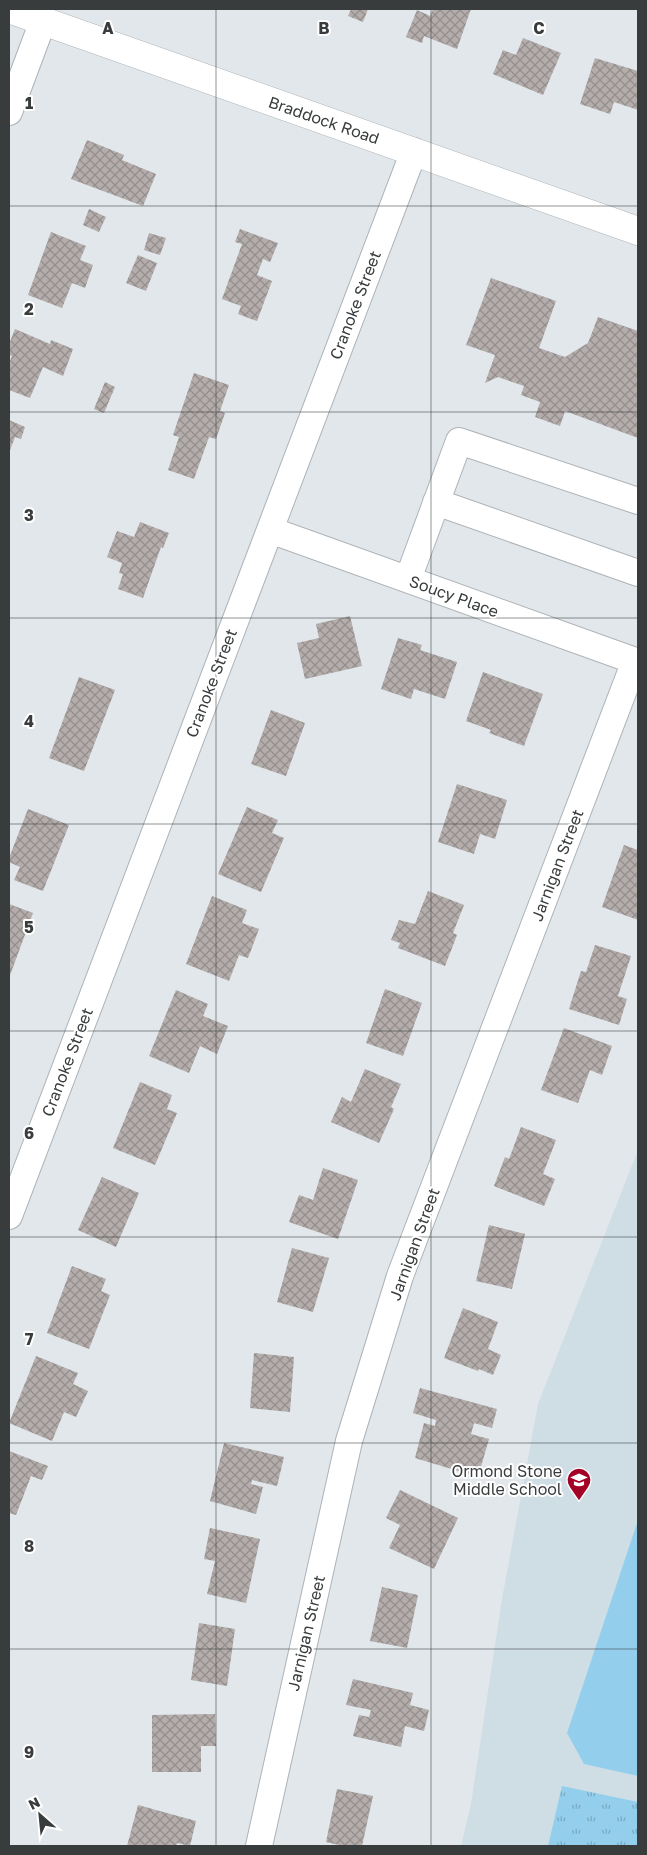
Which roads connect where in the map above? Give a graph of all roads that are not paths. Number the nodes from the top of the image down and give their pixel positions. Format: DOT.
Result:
graph roads {
  1 [pos="9,9"];
  2 [pos="43,22"];
  3 [pos="9,112"];
  4 [pos="414,151"];
  5 [pos="638,231"];
  6 [pos="638,500"];
  7 [pos="436,502"];
  8 [pos="270,530"];
  9 [pos="638,573"];
  10 [pos="408,579"];
  11 [pos="636,662"];
  12 [pos="9,1216"];
  13 [pos="258,1846"];
  1 -- 2 [label="main road, Braddock Road"];
  2 -- 3 [label="street"];
  2 -- 4 [label="main road, Braddock Road"];
  4 -- 5 [label="main road, Braddock Road"];
  4 -- 8 [label="street, Cranoke Street"];
  6 -- 7 [label="street"];
  7 -- 9 [label="street"];
  7 -- 10 [label="street"];
  8 -- 10 [label="street, Soucy Place"];
  8 -- 12 [label="street, Cranoke Street"];
  10 -- 11 [label="street, Soucy Place"];
  11 -- 13 [label="street, Jarnigan Street"];
}
